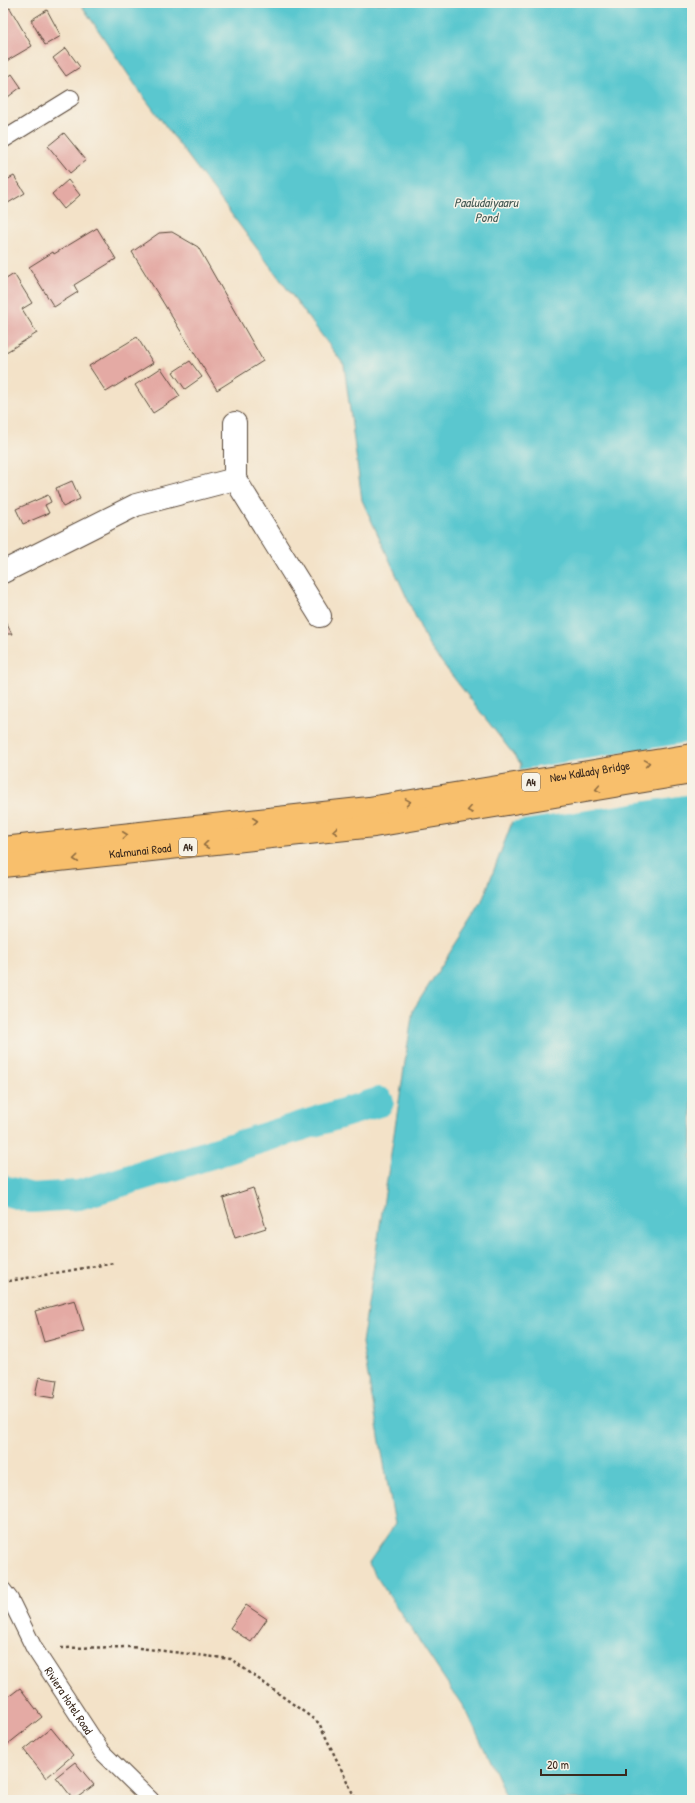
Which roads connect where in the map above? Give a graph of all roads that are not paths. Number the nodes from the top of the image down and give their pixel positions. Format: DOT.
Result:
graph roads {
  1 [pos="71,98"];
  2 [pos="3,140"];
  3 [pos="235,423"];
  4 [pos="235,479"];
  5 [pos="3,572"];
  6 [pos="320,616"];
  7 [pos="692,755"];
  8 [pos="692,773"];
  9 [pos="371,817"];
  10 [pos="3,848"];
  11 [pos="3,866"];
  12 [pos="3,1590"];
  13 [pos="151,1800"];
  1 -- 2 [label="lane"];
  3 -- 4 [label="street"];
  4 -- 5 [label="street"];
  4 -- 6 [label="street"];
  9 -- 7 [label="highway, New Kallady Bridge / A4, one-way"];
  8 -- 9 [label="highway, New Kallady Bridge / A4, one-way"];
  10 -- 9 [label="highway, Kalmunai Road / A4, one-way"];
  9 -- 11 [label="highway, Kalmunai Road / A4, one-way"];
  12 -- 13 [label="lane, Riviera Hotel Road"];
}
